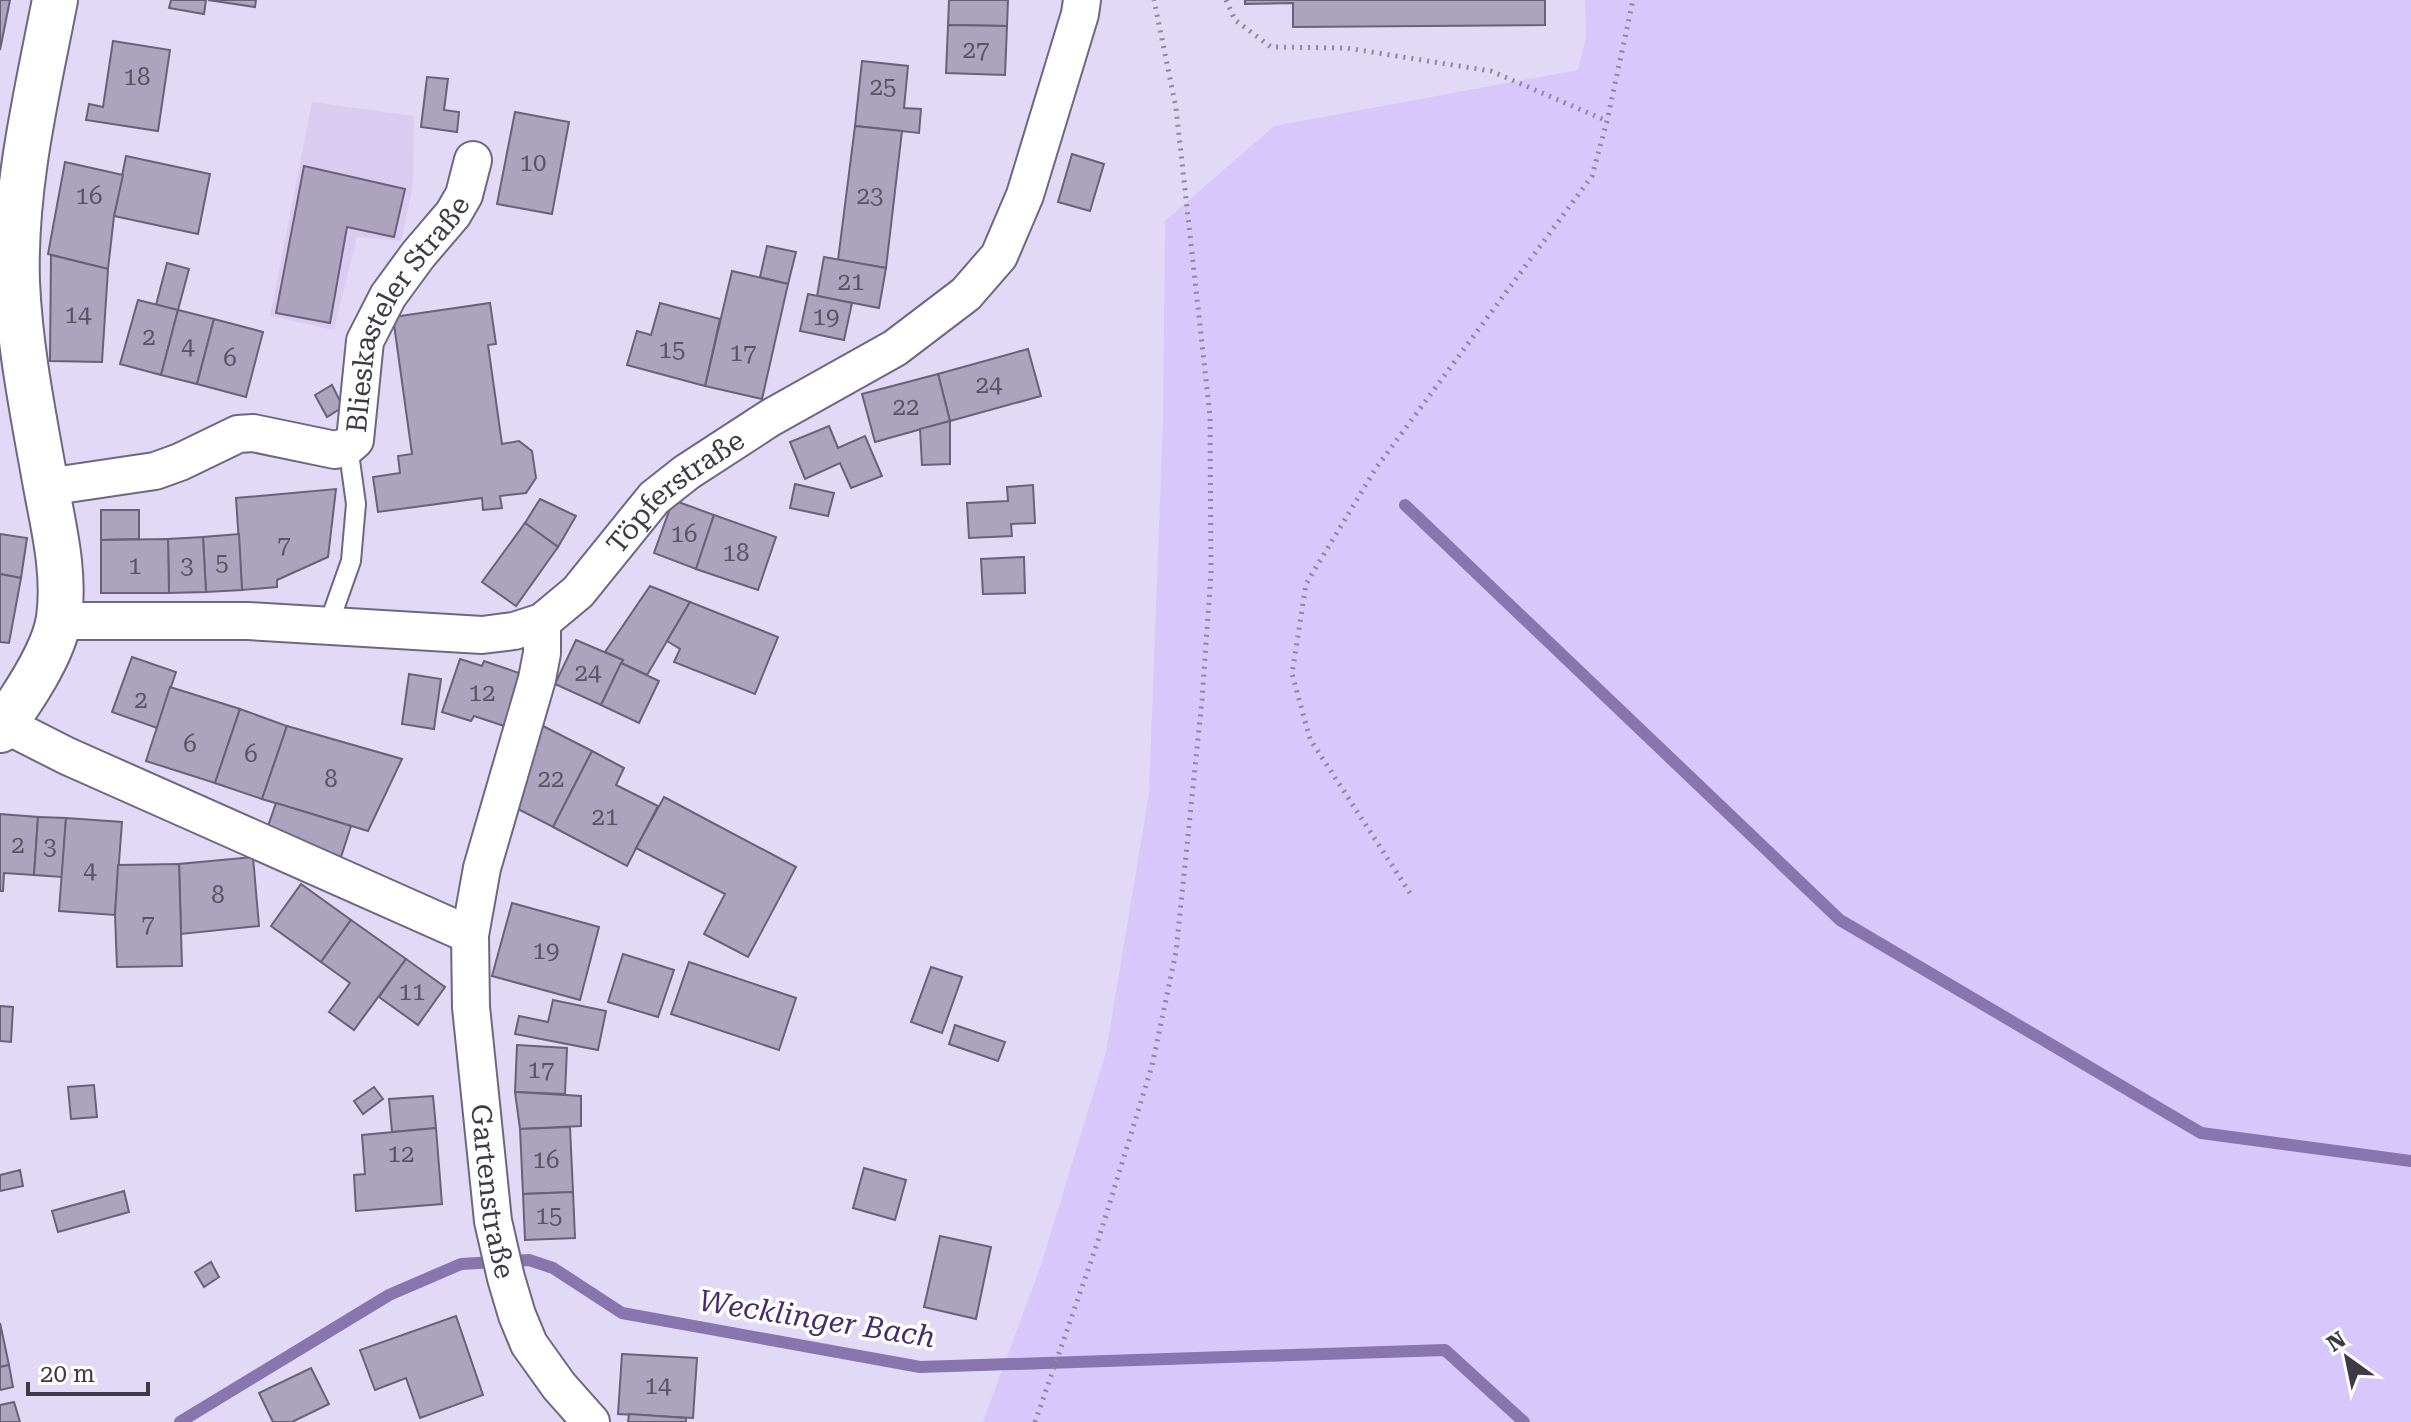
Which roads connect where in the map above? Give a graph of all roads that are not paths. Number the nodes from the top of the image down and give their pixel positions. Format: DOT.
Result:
graph roads {
  1 [pos="55,0"];
  2 [pos="1082,0"];
  3 [pos="473,160"];
  4 [pos="10,199"];
  5 [pos="348,446"];
  6 [pos="47,487"];
  7 [pos="58,621"];
  8 [pos="542,622"];
  9 [pos="328,626"];
  10 [pos="6,713"];
  11 [pos="470,935"];
  12 [pos="591,1422"];
  1 -- 4 [label="street"];
  2 -- 8 [label="street, Töpferstraße"];
  3 -- 5 [label="street, Blieskasteler Straße"];
  4 -- 6 [label="street"];
  5 -- 6 [label="street, Blieskasteler Straße"];
  5 -- 9 [label="lane"];
  6 -- 7 [label="street"];
  7 -- 9 [label="street, Töpferstraße"];
  7 -- 10 [label="street"];
  8 -- 9 [label="street, Töpferstraße"];
  8 -- 11 [label="street, Gartenstraße"];
  10 -- 11 [label="street"];
  11 -- 12 [label="street, Gartenstraße"];
}
